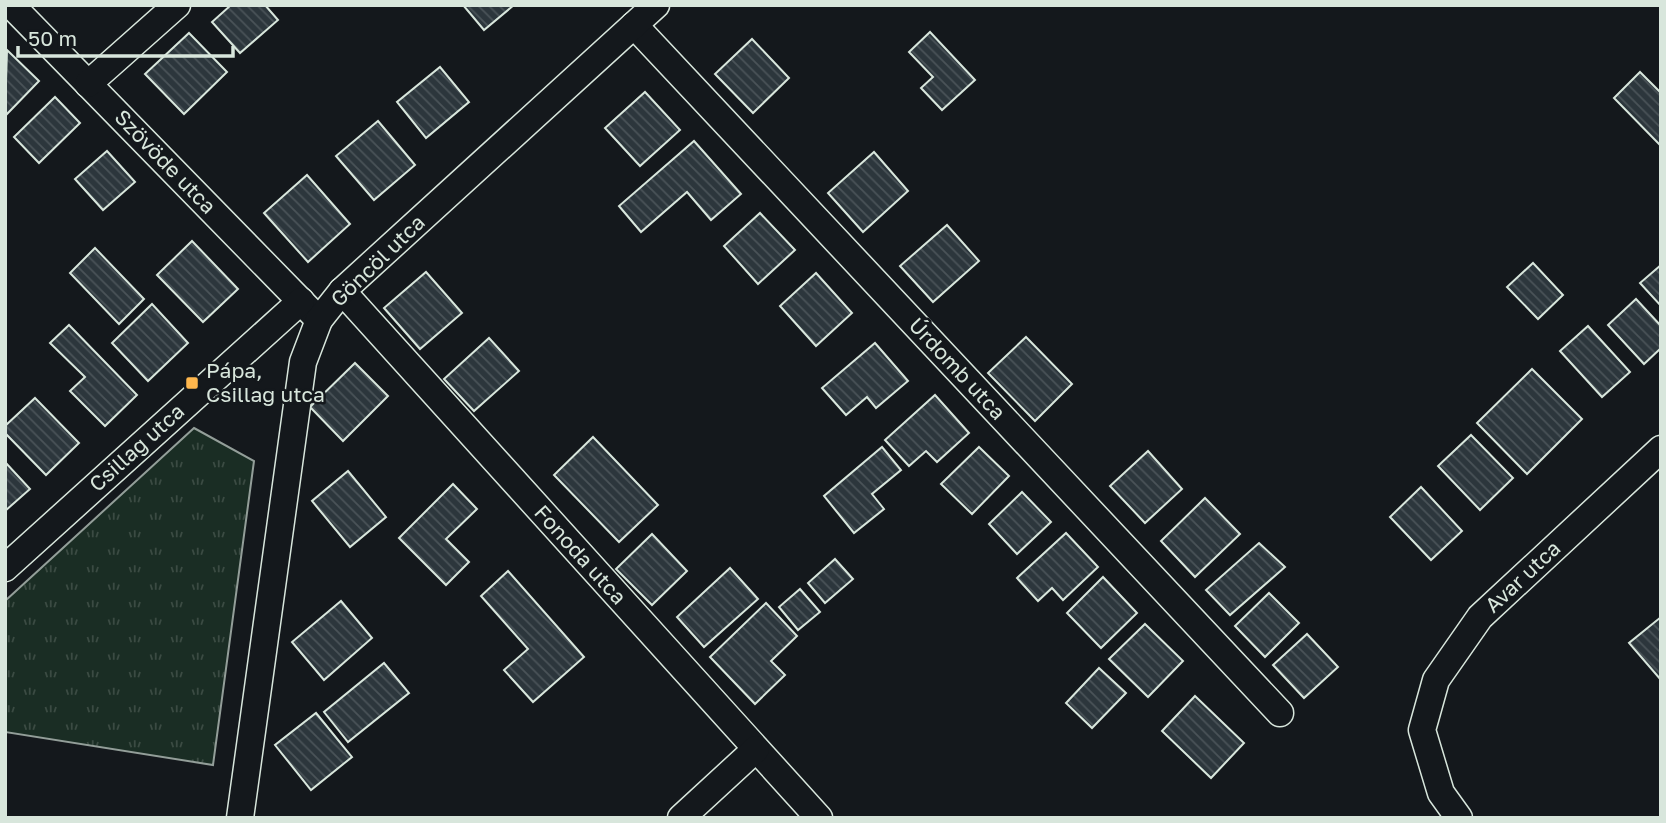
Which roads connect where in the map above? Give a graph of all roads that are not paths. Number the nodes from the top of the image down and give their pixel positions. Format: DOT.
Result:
graph roads {
  1 [pos="11,5"];
  2 [pos="177,5"];
  3 [pos="656,5"];
  4 [pos="634,25"];
  5 [pos="88,84"];
  6 [pos="342,292"];
  7 [pos="301,301"];
  8 [pos="319,320"];
  9 [pos="1661,449"];
  10 [pos="5,568"];
  11 [pos="1280,713"];
  12 [pos="756,749"];
  13 [pos="240,818"];
  14 [pos="681,818"];
  15 [pos="819,818"];
  16 [pos="1459,818"];
  1 -- 5 [label="street, Szövöde utca"];
  2 -- 5 [label="street"];
  3 -- 4 [label="street, Göncöl utca"];
  4 -- 6 [label="street, Göncöl utca"];
  4 -- 11 [label="street, Úrdomb utca"];
  5 -- 7 [label="street, Szövöde utca"];
  6 -- 8 [label="street, Göncöl utca"];
  6 -- 12 [label="street, Fonoda utca"];
  7 -- 8 [label="street, Szövöde utca"];
  7 -- 10 [label="street, Csillag utca"];
  8 -- 13 [label="street, Göncöl utca"];
  9 -- 16 [label="street, Avar utca"];
  12 -- 14 [label="street"];
  12 -- 15 [label="street, Fonoda utca"];
}
